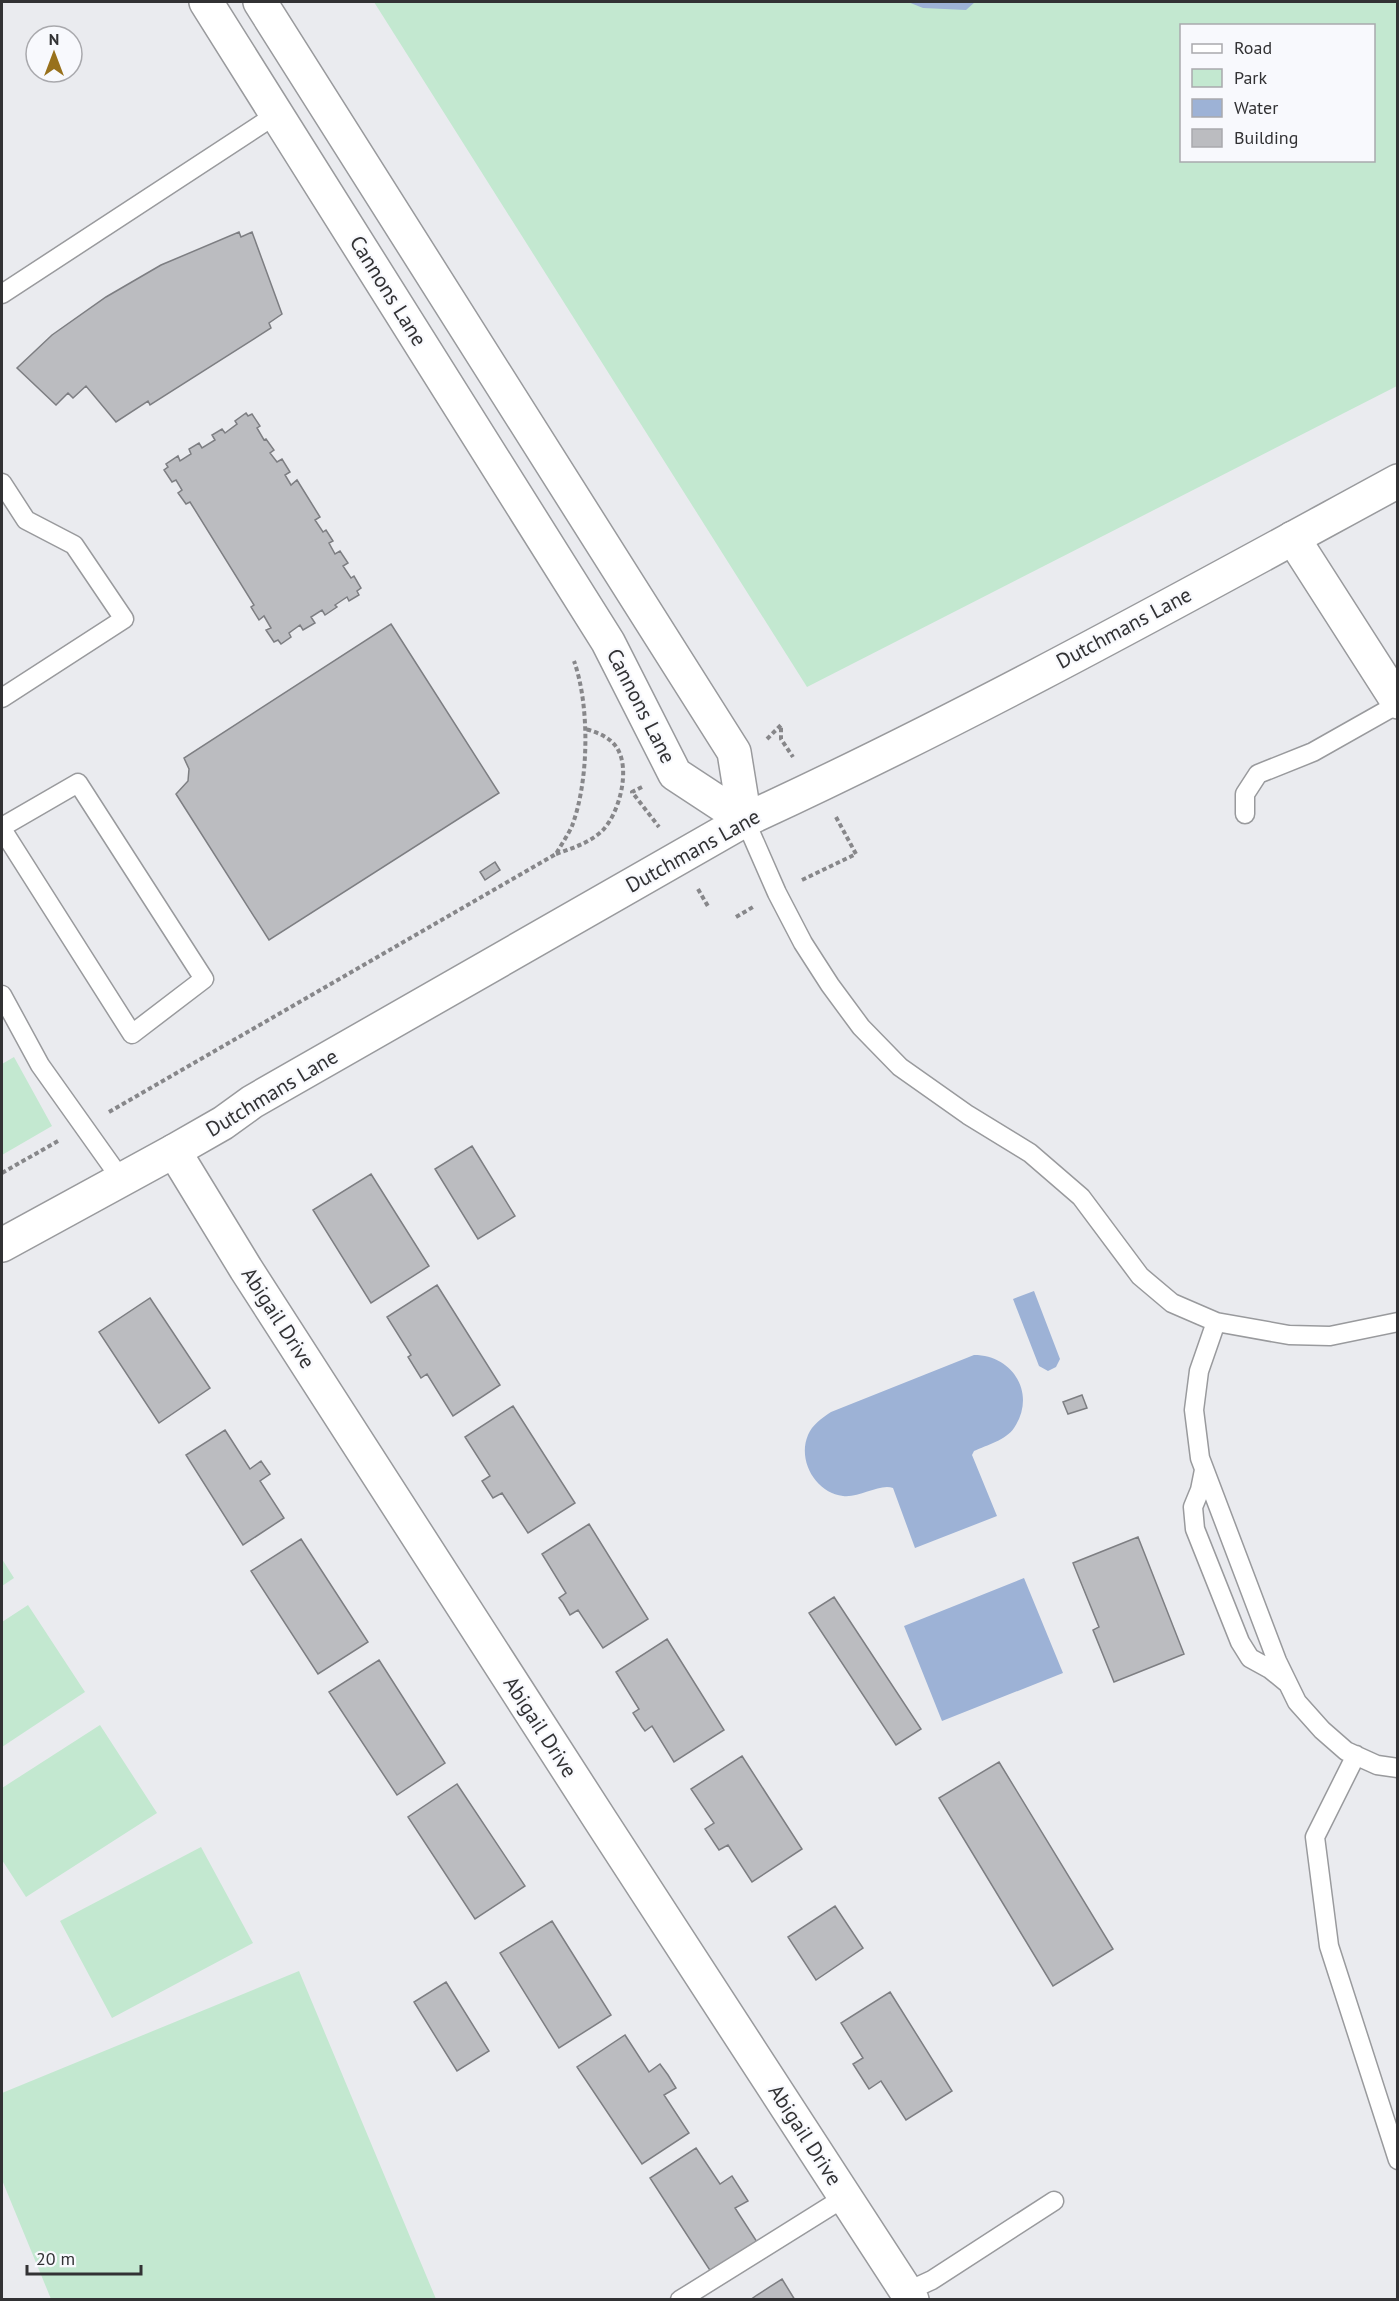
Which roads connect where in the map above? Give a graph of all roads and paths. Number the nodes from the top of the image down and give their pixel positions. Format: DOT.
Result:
graph roads {
  1 [pos="206,2"];
  2 [pos="260,2"];
  3 [pos="277,114"];
  4 [pos="2,294"];
  5 [pos="1398,481"];
  6 [pos="2,483"];
  7 [pos="1293,538"];
  8 [pos="573,658"];
  9 [pos="2,698"];
  10 [pos="1398,703"];
  11 [pos="585,729"];
  12 [pos="815,788"];
  13 [pos="621,792"];
  14 [pos="632,792"];
  15 [pos="1245,814"];
  16 [pos="745,820"];
  17 [pos="2,828"];
  18 [pos="556,854"];
  19 [pos="777,893"];
  20 [pos="736,918"];
  21 [pos="2,995"];
  22 [pos="84,1127"];
  23 [pos="174,1151"];
  24 [pos="2,1173"];
  25 [pos="121,1179"];
  26 [pos="2,1245"];
  27 [pos="1216,1322"];
  28 [pos="1398,1322"];
  29 [pos="1204,1470"];
  30 [pos="1289,1685"];
  31 [pos="1356,1755"];
  32 [pos="1398,1768"];
  33 [pos="1398,2160"];
  34 [pos="845,2197"];
  35 [pos="1054,2201"];
  36 [pos="910,2295"];
  37 [pos="680,2300"];
  1 -- 3 [label="main road, Cannons Lane"];
  2 -- 16 [label="main road"];
  3 -- 4 [label="lane"];
  3 -- 16 [label="main road, Cannons Lane"];
  5 -- 7 [label="main road, Dutchmans Lane"];
  6 -- 9 [label="lane"];
  7 -- 10 [label="main road"];
  7 -- 12 [label="main road, Dutchmans Lane"];
  8 -- 11 [label="path"];
  10 -- 15 [label="lane"];
  11 -- 13 [label="path"];
  11 -- 18 [label="path"];
  12 -- 16 [label="main road, Dutchmans Lane"];
  12 -- 19 [label="path"];
  13 -- 14 [label="path"];
  13 -- 18 [label="path"];
  16 -- 19 [label="lane"];
  16 -- 23 [label="main road, Dutchmans Lane"];
  17 -- 17 [label="lane"];
  18 -- 22 [label="path"];
  19 -- 20 [label="path"];
  19 -- 27 [label="lane"];
  21 -- 22 [label="lane"];
  22 -- 24 [label="path"];
  22 -- 25 [label="lane"];
  23 -- 25 [label="main road, Dutchmans Lane"];
  23 -- 34 [label="main road, Abigail Drive"];
  25 -- 26 [label="main road, Dutchmans Lane"];
  27 -- 28 [label="lane"];
  27 -- 29 [label="lane"];
  29 -- 30 [label="lane"];
  29 -- 30 [label="lane"];
  30 -- 31 [label="lane"];
  31 -- 32 [label="lane"];
  31 -- 33 [label="lane"];
  34 -- 36 [label="main road, Abigail Drive"];
  34 -- 37 [label="lane"];
  35 -- 36 [label="lane"];
}
